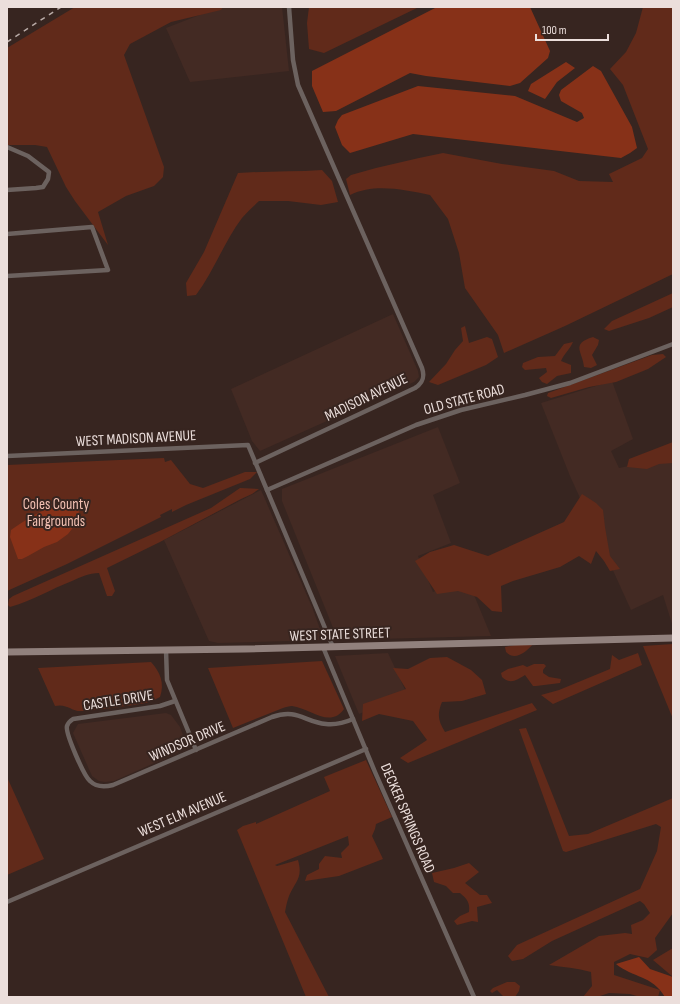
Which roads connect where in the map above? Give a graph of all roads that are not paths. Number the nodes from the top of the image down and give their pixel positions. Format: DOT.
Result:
graph roads {
  1 [pos="289,7"];
  2 [pos="7,147"];
  3 [pos="7,190"];
  4 [pos="7,234"];
  5 [pos="7,276"];
  6 [pos="673,344"];
  7 [pos="7,456"];
  8 [pos="255,463"];
  9 [pos="267,490"];
  10 [pos="673,638"];
  11 [pos="323,647"];
  12 [pos="333,647"];
  13 [pos="166,650"];
  14 [pos="7,652"];
  15 [pos="175,701"];
  16 [pos="353,719"];
  17 [pos="67,726"];
  18 [pos="366,749"];
  19 [pos="196,750"];
  20 [pos="7,902"];
  21 [pos="474,997"];
  1 -- 8 [label="street, MADISON AVENUE"];
  2 -- 3 [label="street"];
  4 -- 5 [label="street"];
  6 -- 9 [label="street, OLD STATE ROAD"];
  7 -- 8 [label="street, WEST MADISON AVENUE"];
  8 -- 9 [label="street"];
  9 -- 12 [label="street"];
  10 -- 12 [label="street, WEST STATE STREET"];
  11 -- 12 [label="street, WEST STATE STREET"];
  11 -- 13 [label="street, WEST STATE STREET"];
  11 -- 16 [label="street, DECKER SPRINGS ROAD"];
  13 -- 14 [label="street, WEST STATE STREET"];
  13 -- 15 [label="street"];
  15 -- 17 [label="street, CASTLE DRIVE"];
  15 -- 19 [label="street"];
  16 -- 18 [label="street, DECKER SPRINGS ROAD"];
  16 -- 19 [label="street, WINDSOR DRIVE"];
  17 -- 19 [label="street, WINDSOR DRIVE"];
  18 -- 20 [label="street, WEST ELM AVENUE"];
  18 -- 21 [label="street, DECKER SPRINGS ROAD"];
}
